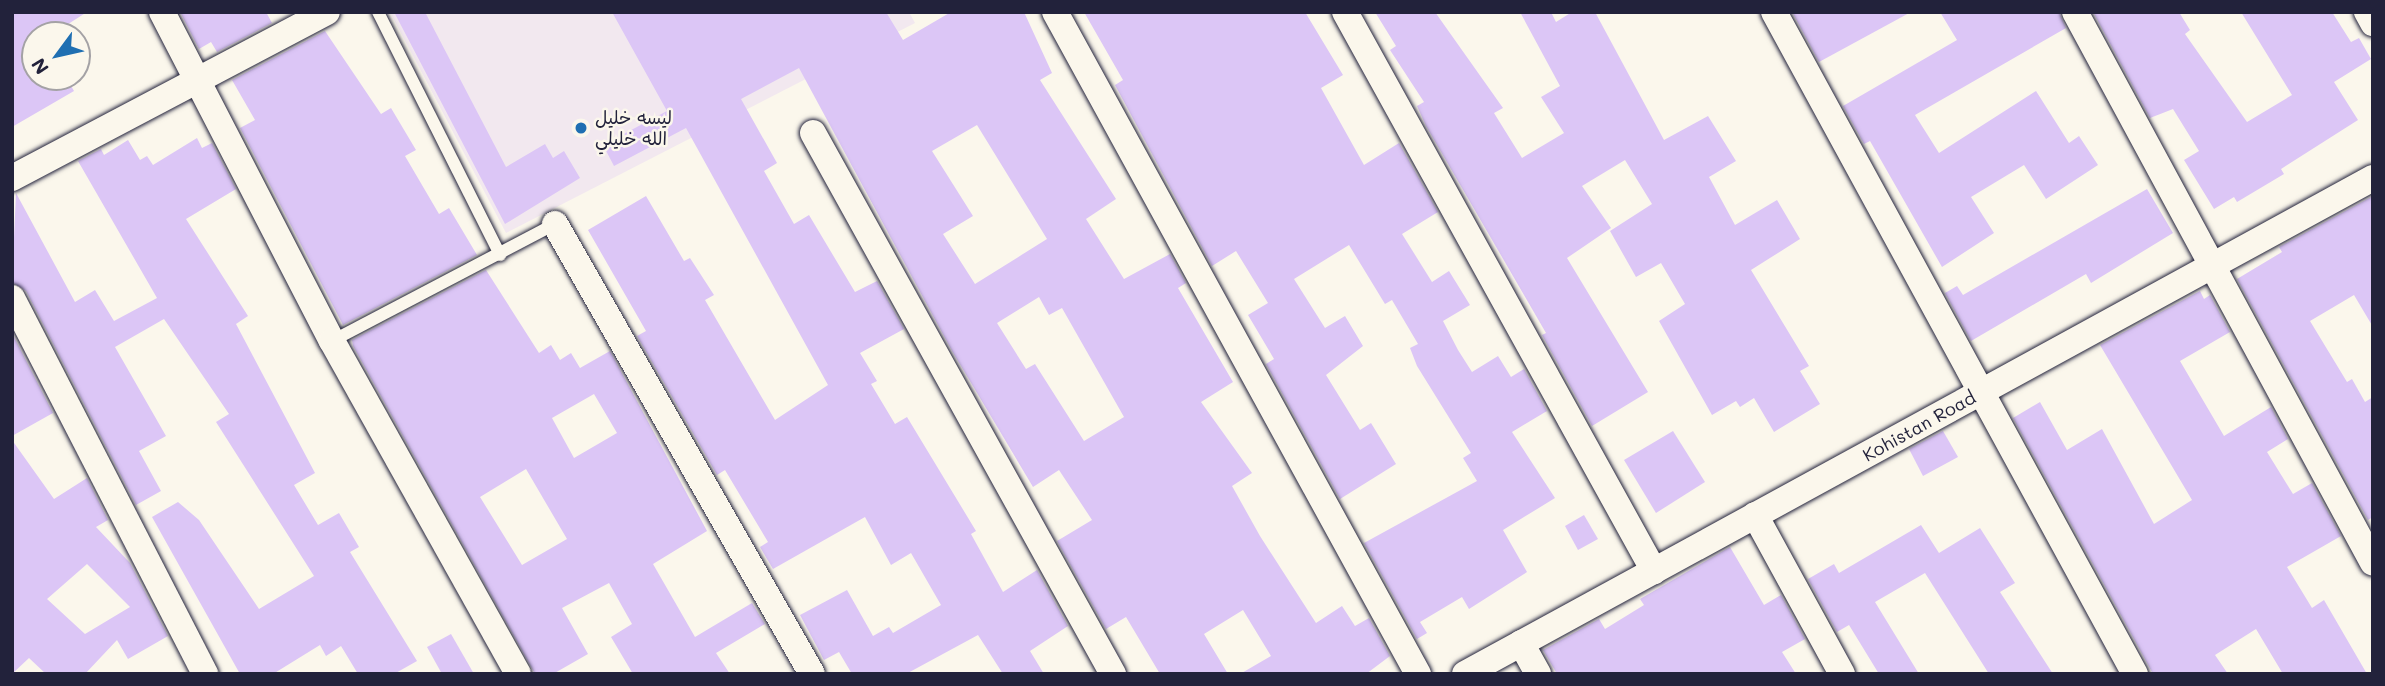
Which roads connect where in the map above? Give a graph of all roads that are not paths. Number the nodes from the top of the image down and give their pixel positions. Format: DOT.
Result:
graph roads {
  1 [pos="162,12"];
  2 [pos="327,12"];
  3 [pos="378,12"];
  4 [pos="1055,12"];
  5 [pos="1345,12"];
  6 [pos="1774,12"];
  7 [pos="2075,12"];
  8 [pos="2367,12"];
  9 [pos="2373,23"];
  10 [pos="200,81"];
  11 [pos="813,133"];
  12 [pos="12,178"];
  13 [pos="2373,178"];
  14 [pos="555,224"];
  15 [pos="500,255"];
  16 [pos="2210,267"];
  17 [pos="12,298"];
  18 [pos="332,341"];
  19 [pos="1980,392"];
  20 [pos="1755,515"];
  21 [pos="2373,563"];
  22 [pos="1654,570"];
  23 [pos="1521,643"];
  24 [pos="205,674"];
  25 [pos="518,674"];
  26 [pos="812,674"];
  27 [pos="1113,674"];
  28 [pos="1418,674"];
  29 [pos="1465,674"];
  30 [pos="1538,674"];
  31 [pos="1842,674"];
  32 [pos="2134,674"];
  1 -- 10 [label="street"];
  2 -- 10 [label="street"];
  3 -- 15 [label="lane"];
  4 -- 28 [label="street"];
  5 -- 22 [label="street"];
  6 -- 19 [label="street"];
  7 -- 16 [label="street"];
  8 -- 9 [label="street"];
  10 -- 12 [label="street"];
  10 -- 18 [label="street"];
  11 -- 27 [label="street"];
  13 -- 16 [label="street, Kohistan Road"];
  14 -- 15 [label="lane"];
  14 -- 26 [label="street"];
  15 -- 18 [label="lane"];
  16 -- 19 [label="street, Kohistan Road"];
  16 -- 21 [label="street"];
  17 -- 24 [label="street"];
  18 -- 25 [label="street"];
  19 -- 20 [label="street, Kohistan Road"];
  19 -- 32 [label="street"];
  20 -- 22 [label="street, Kohistan Road"];
  20 -- 31 [label="street"];
  22 -- 23 [label="street, Kohistan Road"];
  23 -- 29 [label="street, Kohistan Road"];
  23 -- 30 [label="street"];
}
